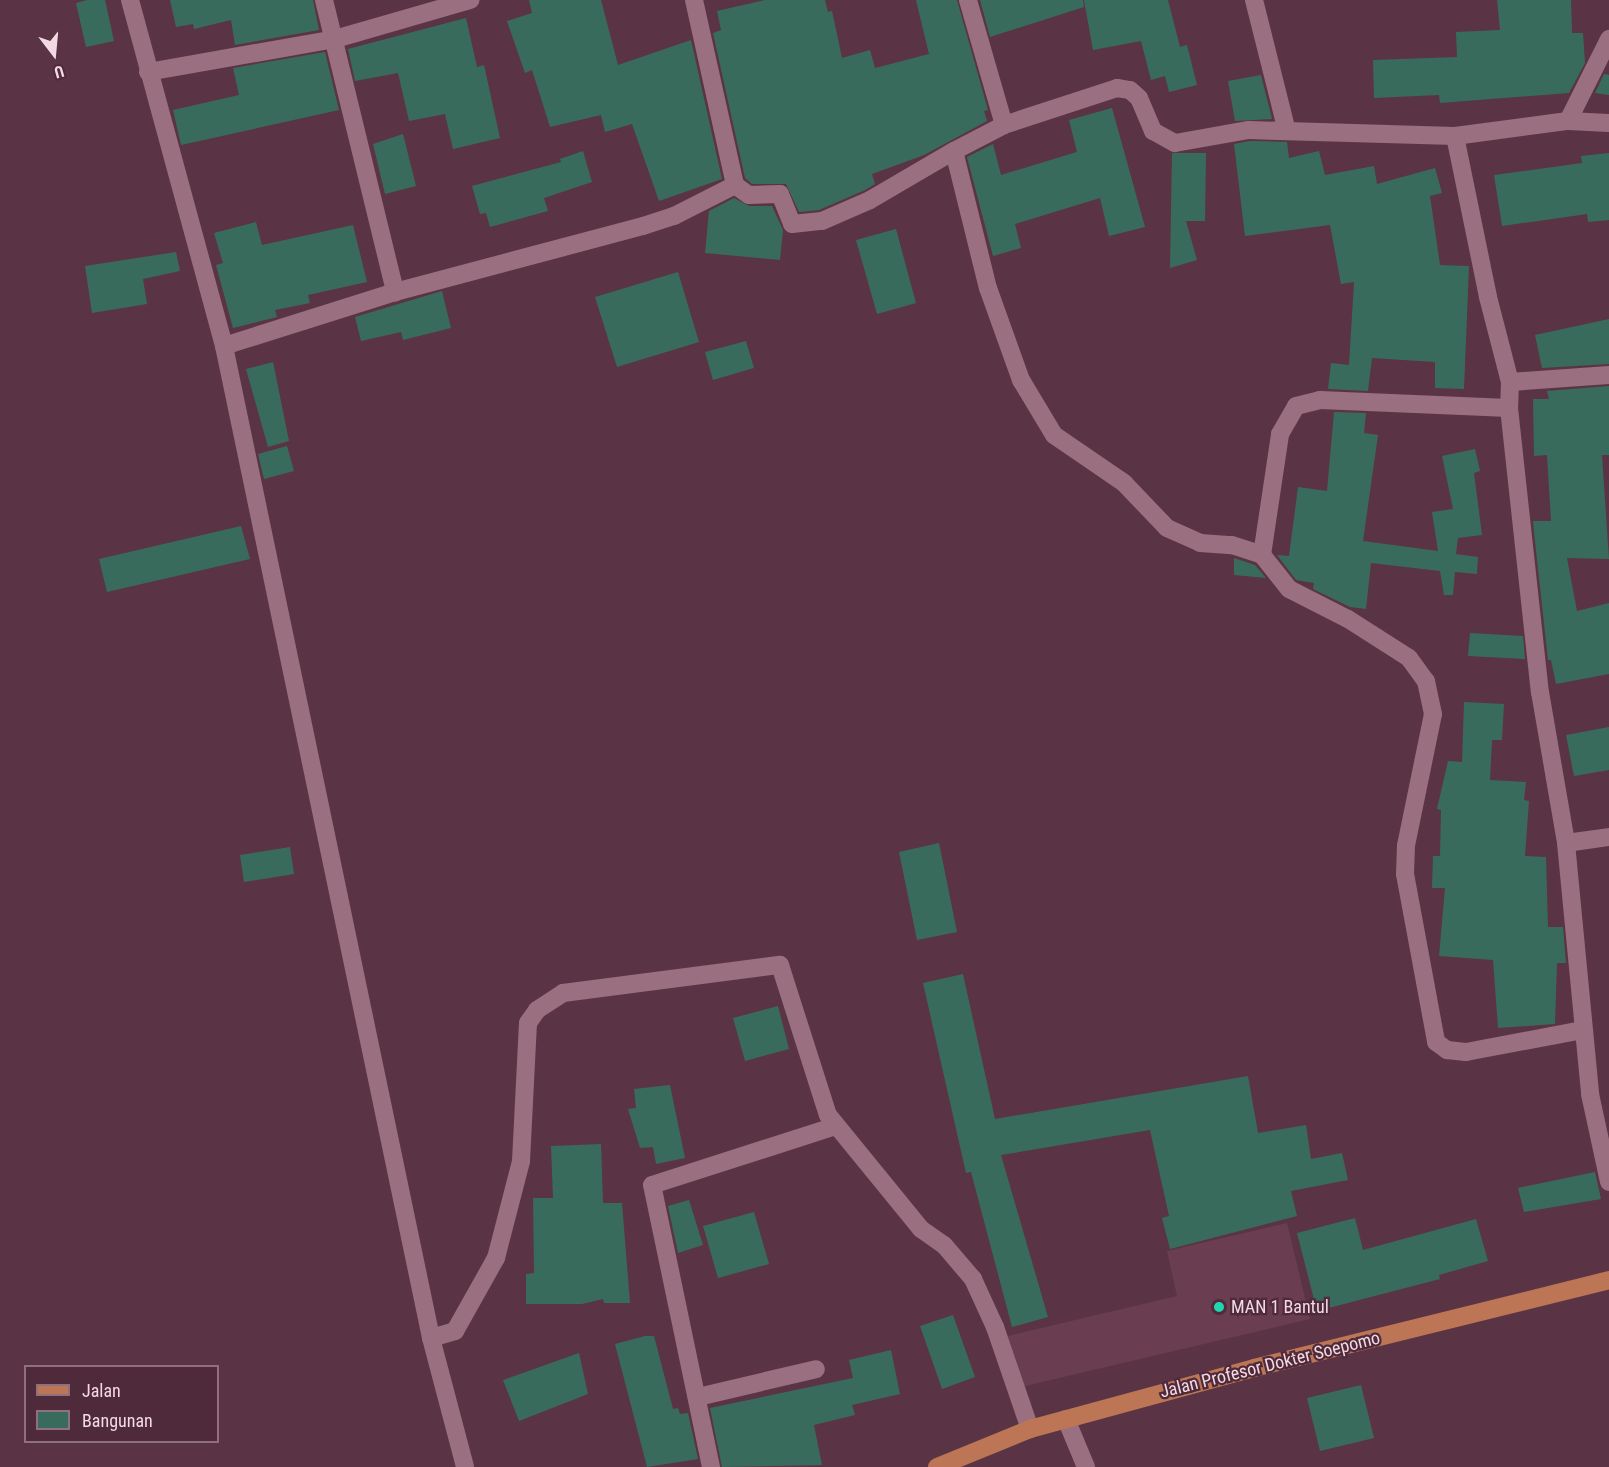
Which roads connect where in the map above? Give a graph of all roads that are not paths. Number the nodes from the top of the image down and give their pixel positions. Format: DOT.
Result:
graph roads {
  1 [pos="130,0"];
  2 [pos="324,0"];
  3 [pos="470,0"];
  4 [pos="694,0"];
  5 [pos="968,0"];
  6 [pos="1254,0"];
  7 [pos="335,39"];
  8 [pos="1609,39"];
  9 [pos="148,72"];
  10 [pos="1568,121"];
  11 [pos="1609,123"];
  12 [pos="1004,125"];
  13 [pos="1287,131"];
  14 [pos="1455,136"];
  15 [pos="954,151"];
  16 [pos="735,185"];
  17 [pos="395,292"];
  18 [pos="224,346"];
  19 [pos="1609,375"];
  20 [pos="1510,382"];
  21 [pos="1509,408"];
  22 [pos="1262,555"];
  23 [pos="1609,837"];
  24 [pos="1566,843"];
  25 [pos="1582,1029"];
  26 [pos="836,1126"];
  27 [pos="1609,1182"];
  28 [pos="1609,1280"];
  29 [pos="431,1338"];
  30 [pos="816,1369"];
  31 [pos="698,1397"];
  32 [pos="1066,1419"];
  33 [pos="1030,1429"];
  34 [pos="465,1467"];
  35 [pos="711,1467"];
  36 [pos="937,1467"];
  37 [pos="1086,1467"];
  1 -- 9 [label="street"];
  2 -- 7 [label="street"];
  3 -- 7 [label="street"];
  4 -- 16 [label="street"];
  5 -- 12 [label="street"];
  6 -- 13 [label="street"];
  7 -- 9 [label="street"];
  7 -- 17 [label="street"];
  8 -- 10 [label="street"];
  9 -- 18 [label="street"];
  10 -- 11 [label="street"];
  10 -- 14 [label="street"];
  12 -- 13 [label="street"];
  12 -- 15 [label="street"];
  13 -- 14 [label="street"];
  14 -- 20 [label="street"];
  15 -- 16 [label="street"];
  15 -- 22 [label="street"];
  16 -- 17 [label="street"];
  17 -- 18 [label="street"];
  18 -- 29 [label="street"];
  19 -- 20 [label="street"];
  20 -- 21 [label="street"];
  21 -- 22 [label="street"];
  21 -- 24 [label="street"];
  22 -- 25 [label="street"];
  23 -- 24 [label="street"];
  24 -- 25 [label="street"];
  25 -- 27 [label="street"];
  26 -- 29 [label="street"];
  26 -- 31 [label="street"];
  26 -- 33 [label="street"];
  28 -- 32 [label="main road, Jalan Profesor Dokter Soepomo"];
  29 -- 34 [label="street"];
  30 -- 31 [label="street"];
  31 -- 35 [label="street"];
  32 -- 33 [label="main road, Jalan Profesor Dokter Soepomo"];
  32 -- 37 [label="street"];
  33 -- 36 [label="main road, Jalan Profesor Dokter Soepomo"];
}
